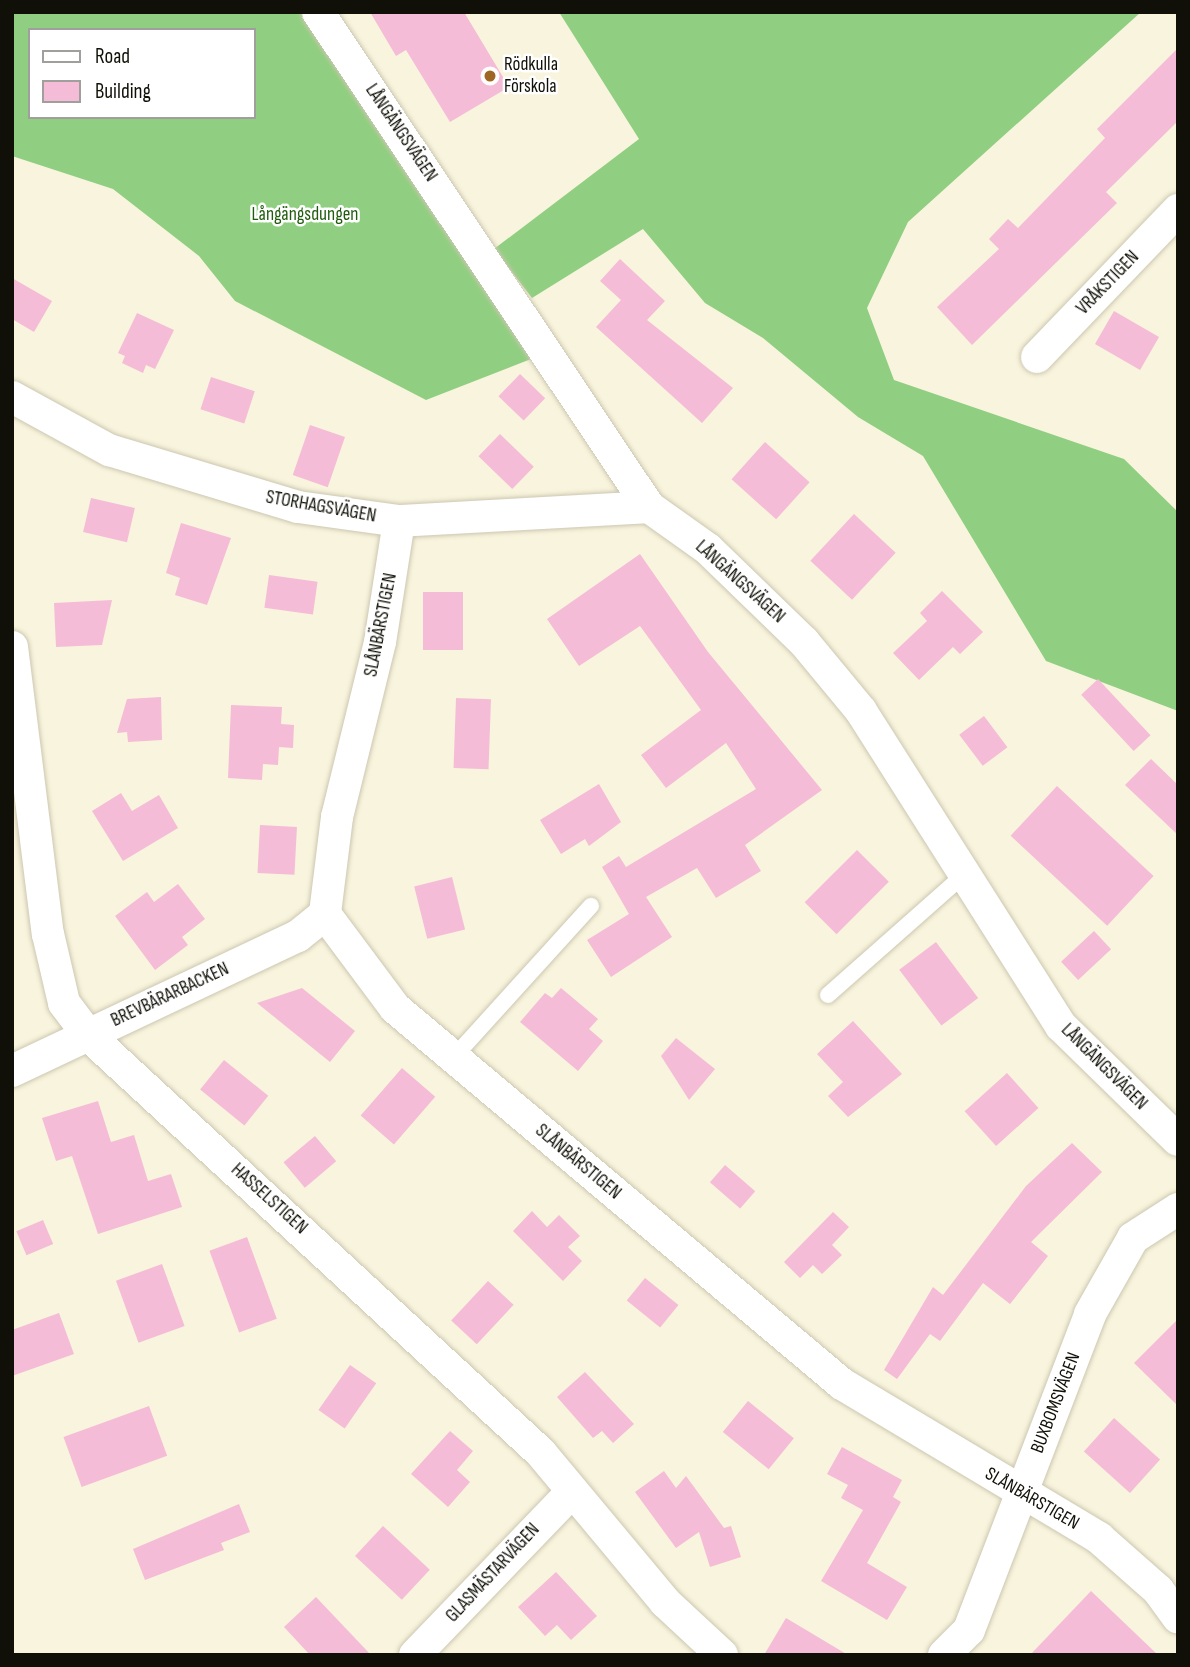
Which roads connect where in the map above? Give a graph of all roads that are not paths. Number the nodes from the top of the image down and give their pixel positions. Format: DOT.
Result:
graph roads {
  1 [pos="318,12"];
  2 [pos="1178,210"];
  3 [pos="1037,357"];
  4 [pos="12,397"];
  5 [pos="649,507"];
  6 [pos="399,521"];
  7 [pos="12,648"];
  8 [pos="965,874"];
  9 [pos="591,906"];
  10 [pos="325,914"];
  11 [pos="828,995"];
  12 [pos="87,1034"];
  13 [pos="454,1057"];
  14 [pos="12,1071"];
  15 [pos="1178,1140"];
  16 [pos="1178,1209"];
  17 [pos="572,1492"];
  18 [pos="1021,1494"];
  19 [pos="1178,1618"];
  20 [pos="415,1655"];
  21 [pos="722,1655"];
  22 [pos="944,1655"];
  1 -- 5 [label="street, LÅNGÄNGSVÄGEN"];
  2 -- 3 [label="street, VRÅKSTIGEN"];
  4 -- 6 [label="street, STORHAGSVÄGEN"];
  5 -- 6 [label="street, STORHAGSVÄGEN"];
  5 -- 8 [label="street, LÅNGÄNGSVÄGEN"];
  6 -- 10 [label="street, SLÅNBÄRSTIGEN"];
  7 -- 12 [label="street, HASSELSTIGEN"];
  8 -- 11 [label="lane"];
  8 -- 15 [label="street, LÅNGÄNGSVÄGEN"];
  9 -- 13 [label="lane"];
  10 -- 12 [label="street, BREVBÄRARBACKEN"];
  10 -- 13 [label="street, SLÅNBÄRSTIGEN"];
  12 -- 14 [label="street, BREVBÄRARBACKEN"];
  12 -- 17 [label="street, HASSELSTIGEN"];
  13 -- 18 [label="street, SLÅNBÄRSTIGEN"];
  16 -- 18 [label="street, BUXBOMSVÄGEN"];
  17 -- 20 [label="street, GLASMÄSTARVÄGEN"];
  17 -- 21 [label="street, HASSELSTIGEN"];
  18 -- 19 [label="street, SLÅNBÄRSTIGEN"];
  18 -- 22 [label="street, BUXBOMSVÄGEN"];
}
